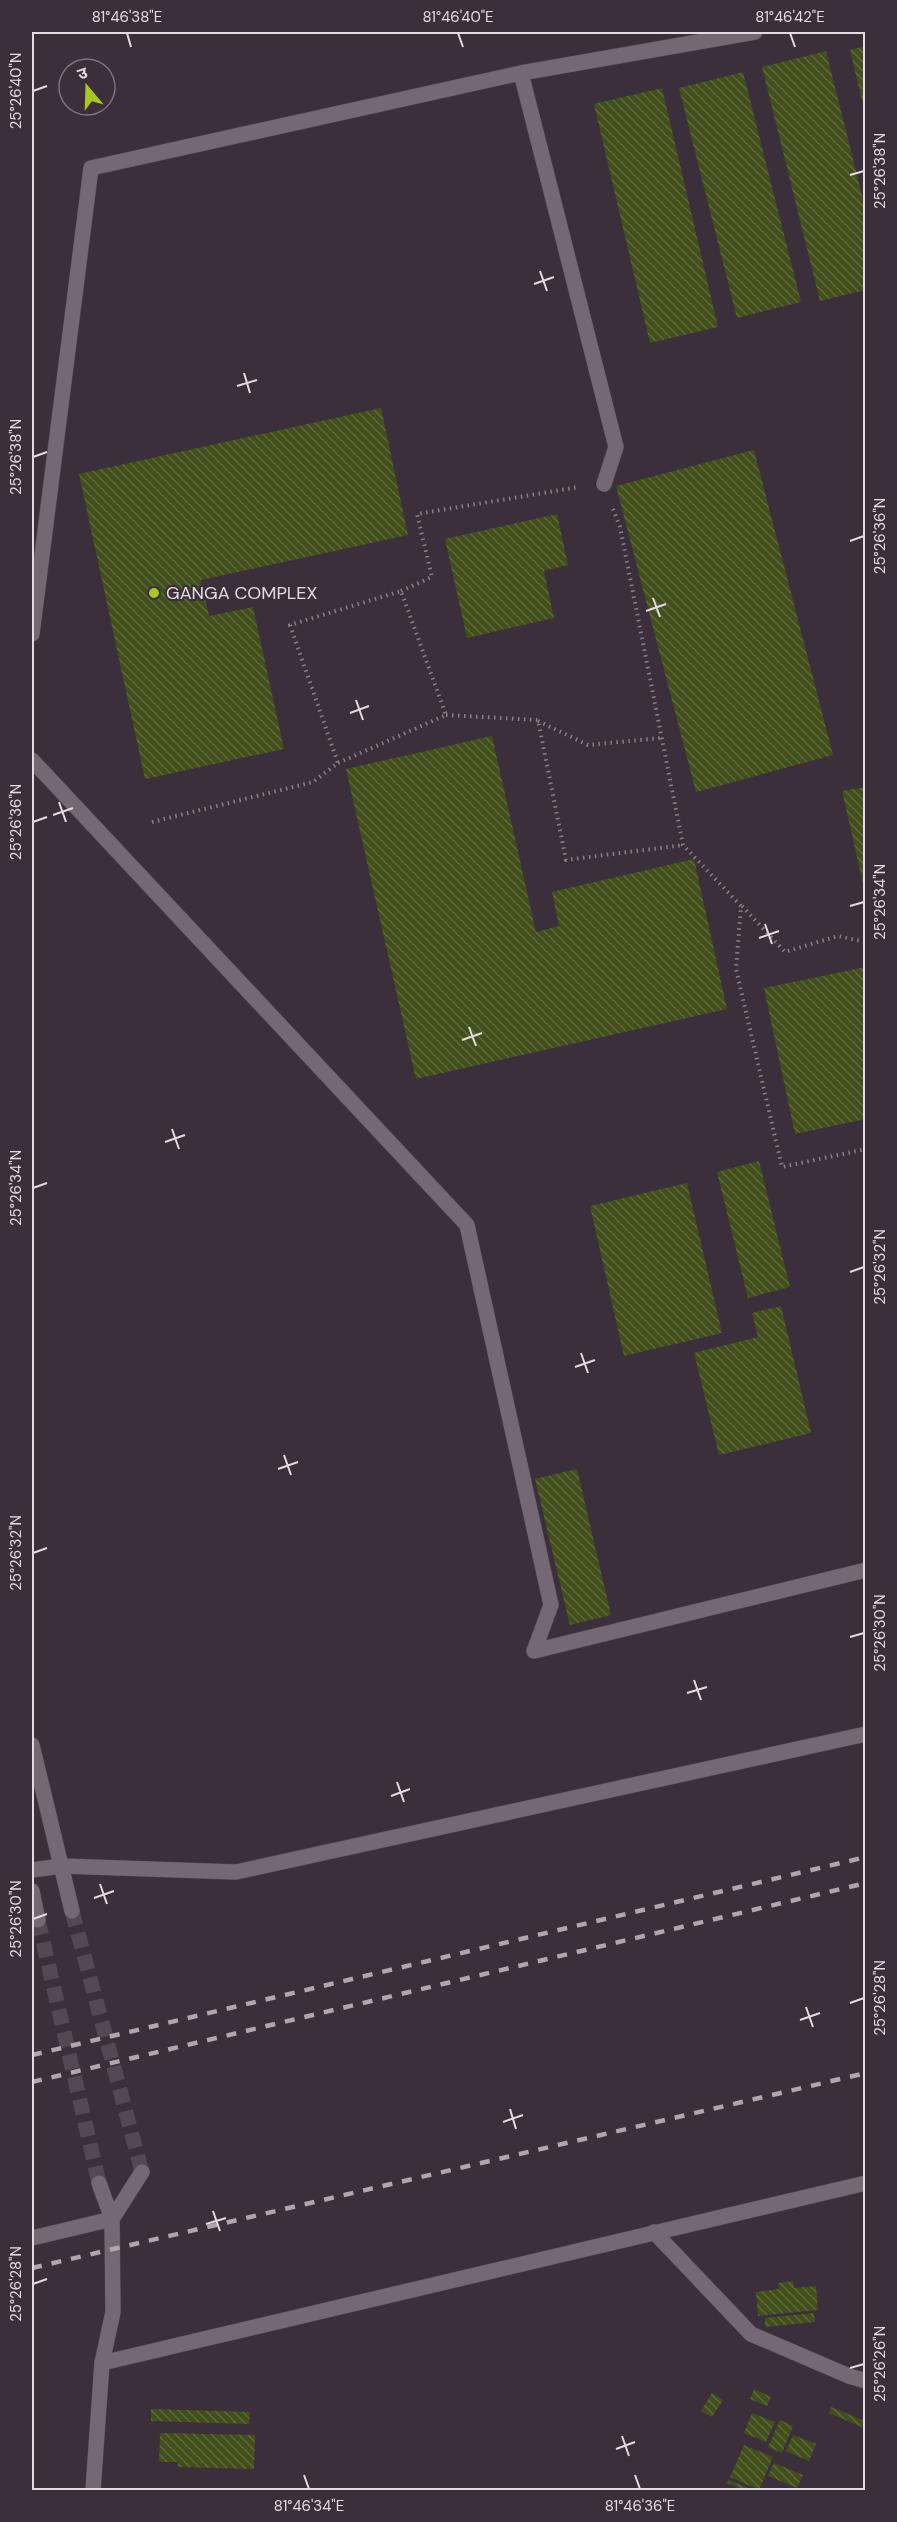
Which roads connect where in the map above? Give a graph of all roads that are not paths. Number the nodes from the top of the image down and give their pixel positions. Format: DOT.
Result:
graph roads {
  1 [pos="755,32"];
  2 [pos="521,73"];
  3 [pos="604,484"];
  4 [pos="32,634"];
  5 [pos="32,760"];
  6 [pos="866,1570"];
  7 [pos="866,1734"];
  8 [pos="32,1745"];
  9 [pos="37,1787"];
  10 [pos="62,1866"];
  11 [pos="32,1870"];
  12 [pos="32,1891"];
  13 [pos="72,1911"];
  14 [pos="38,1920"];
  15 [pos="142,2172"];
  16 [pos="99,2182"];
  17 [pos="866,2183"];
  18 [pos="112,2219"];
  19 [pos="654,2232"];
  20 [pos="32,2238"];
  21 [pos="102,2362"];
  22 [pos="866,2381"];
  23 [pos="93,2490"];
  1 -- 2 [label="street"];
  2 -- 3 [label="street"];
  2 -- 4 [label="street"];
  5 -- 6 [label="street"];
  7 -- 10 [label="street"];
  8 -- 9 [label="street"];
  9 -- 10 [label="street"];
  10 -- 11 [label="street"];
  10 -- 13 [label="street"];
  12 -- 14 [label="street"];
  15 -- 18 [label="street"];
  16 -- 18 [label="street"];
  17 -- 19 [label="street"];
  18 -- 20 [label="street"];
  18 -- 21 [label="street"];
  19 -- 21 [label="street"];
  19 -- 22 [label="street"];
  21 -- 23 [label="street"];
}
